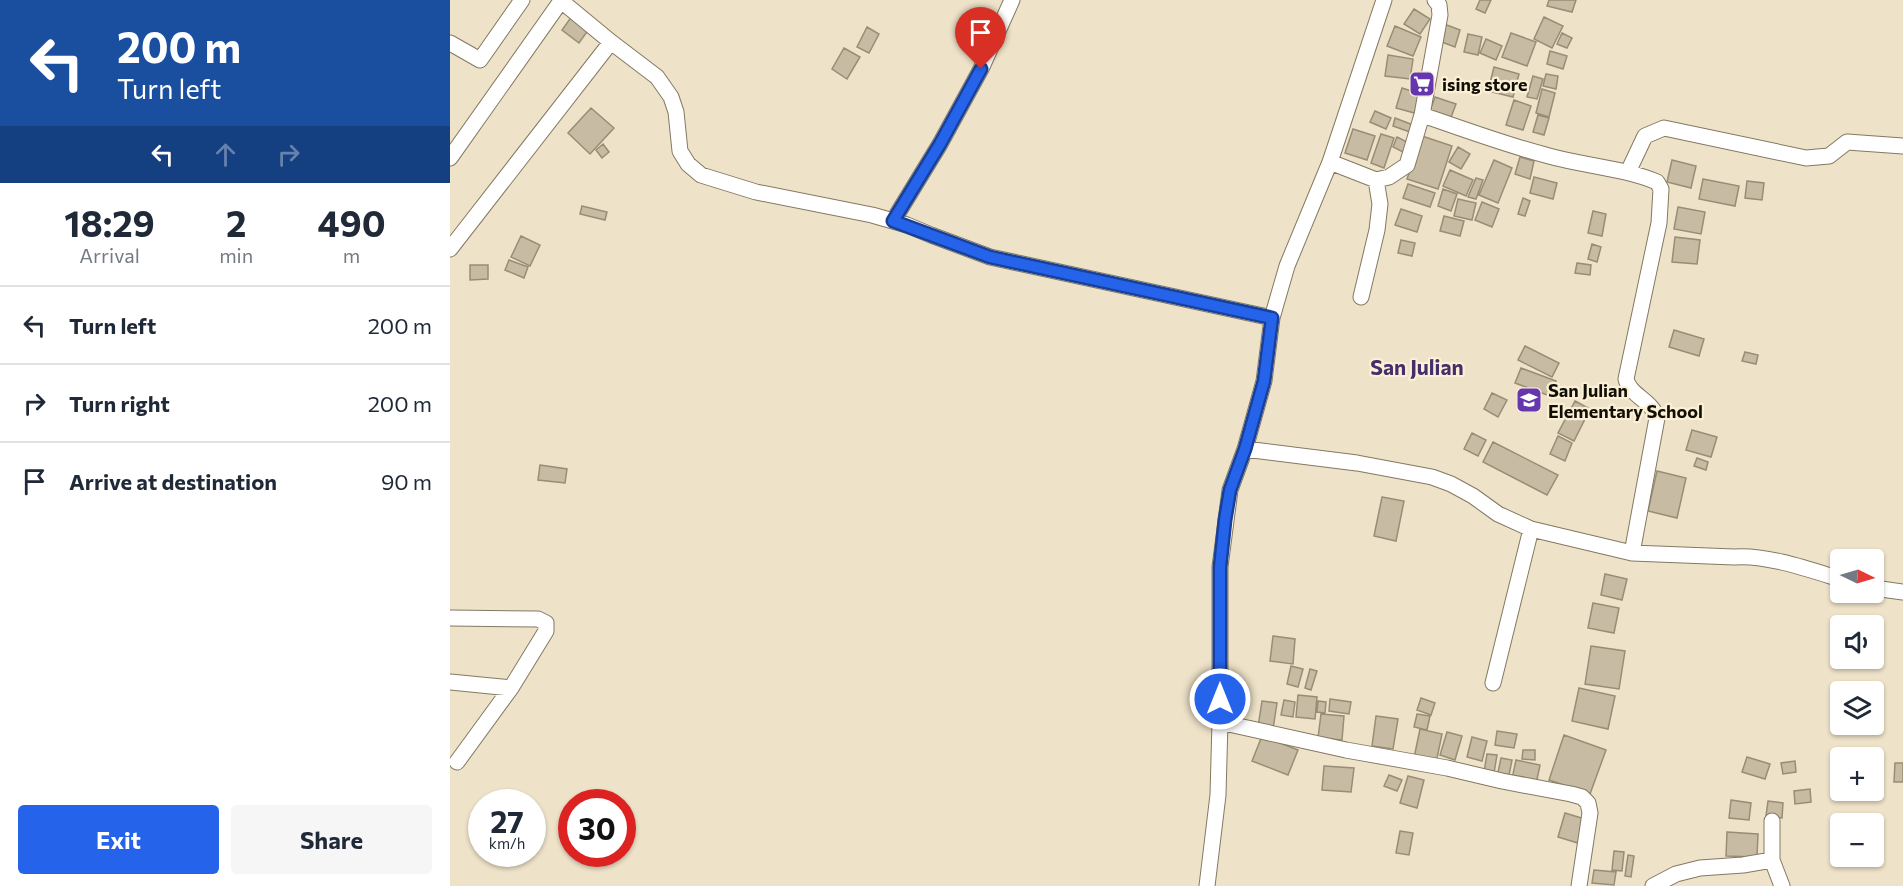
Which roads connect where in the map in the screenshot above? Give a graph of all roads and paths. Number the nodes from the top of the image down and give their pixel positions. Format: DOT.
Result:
graph roads {
  1 [pos="522,0"];
  2 [pos="561,0"];
  3 [pos="1012,0"];
  4 [pos="1384,0"];
  5 [pos="1435,0"];
  6 [pos="611,42"];
  7 [pos="450,43"];
  8 [pos="1422,115"];
  9 [pos="1903,146"];
  10 [pos="450,158"];
  11 [pos="1330,162"];
  12 [pos="1628,172"];
  13 [pos="1376,180"];
  14 [pos="893,221"];
  15 [pos="450,249"];
  16 [pos="1361,297"];
  17 [pos="1272,318"];
  18 [pos="1245,449"];
  19 [pos="1531,529"];
  20 [pos="1632,553"];
  21 [pos="1830,576"];
  22 [pos="1884,589"];
  23 [pos="1903,592"];
  24 [pos="450,618"];
  25 [pos="450,682"];
  26 [pos="1492,683"];
  27 [pos="511,688"];
  28 [pos="1220,722"];
  29 [pos="458,762"];
  30 [pos="1772,821"];
  31 [pos="1772,860"];
  32 [pos="1207,886"];
  33 [pos="1579,886"];
  34 [pos="1653,886"];
  35 [pos="1782,886"];
  1 -- 7 [label="street"];
  2 -- 6 [label="street"];
  2 -- 10 [label="street"];
  3 -- 14 [label="street"];
  4 -- 11 [label="street"];
  5 -- 8 [label="street"];
  6 -- 14 [label="street"];
  6 -- 15 [label="street"];
  8 -- 12 [label="street"];
  8 -- 13 [label="street"];
  9 -- 12 [label="street"];
  11 -- 13 [label="street"];
  11 -- 17 [label="street"];
  12 -- 20 [label="street"];
  13 -- 16 [label="street"];
  14 -- 17 [label="street"];
  17 -- 18 [label="street"];
  18 -- 19 [label="street"];
  18 -- 28 [label="street"];
  19 -- 20 [label="street"];
  19 -- 26 [label="street"];
  20 -- 21 [label="street"];
  22 -- 23 [label="street"];
  24 -- 27 [label="street"];
  25 -- 27 [label="street"];
  27 -- 29 [label="street"];
  28 -- 32 [label="street"];
  28 -- 33 [label="street"];
  30 -- 31 [label="street"];
  31 -- 34 [label="street"];
  31 -- 35 [label="street"];
}
